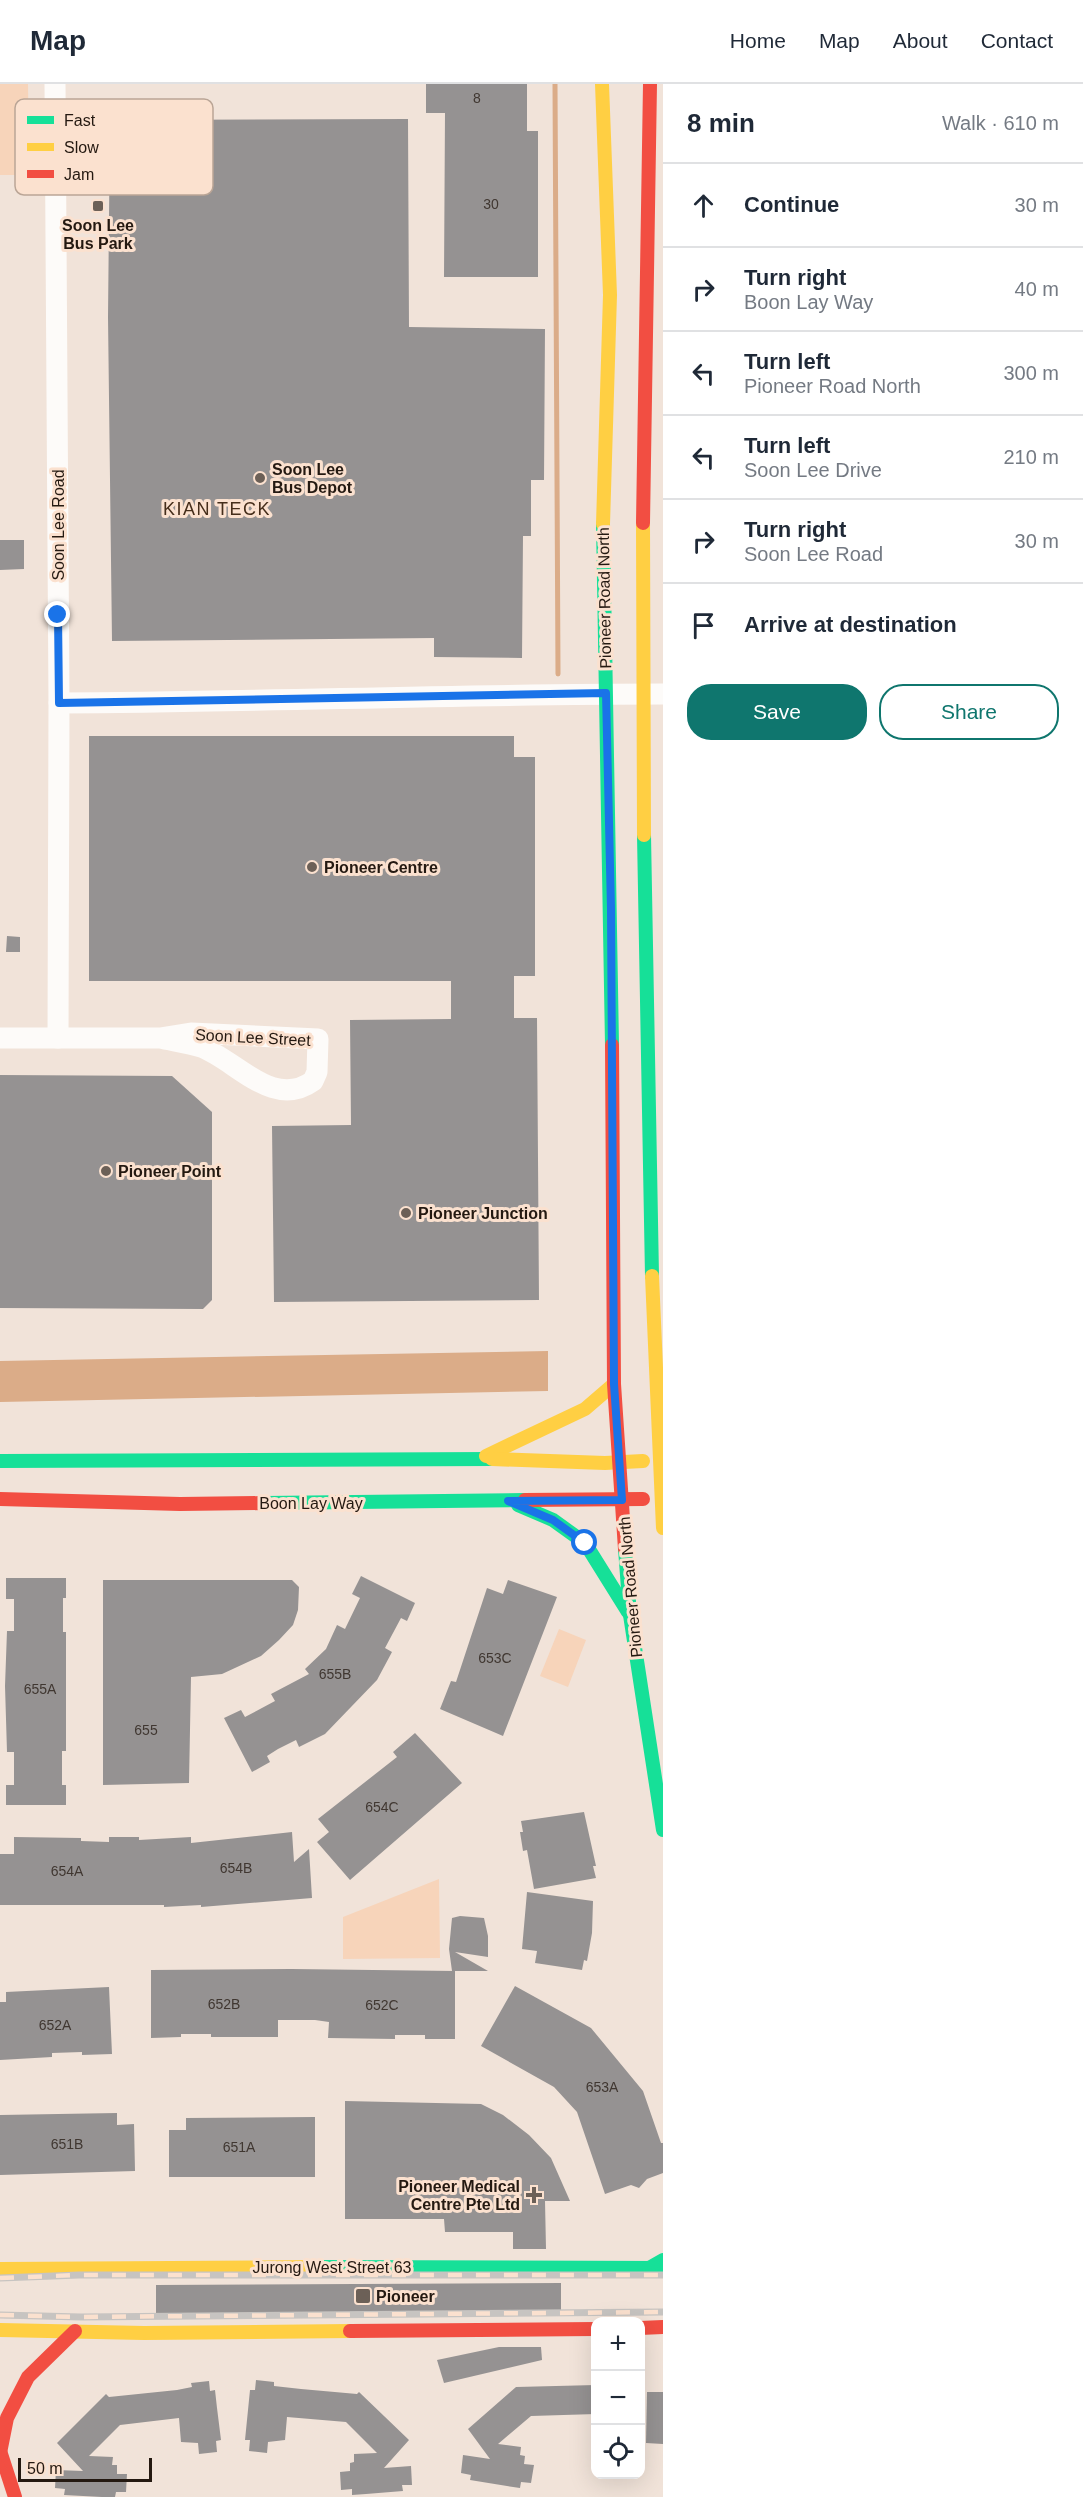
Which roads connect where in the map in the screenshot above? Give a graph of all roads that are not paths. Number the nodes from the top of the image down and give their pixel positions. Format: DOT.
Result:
graph roads {
  1 [pos="55,84"];
  2 [pos="602,84"];
  3 [pos="651,84"];
  4 [pos="55,99"];
  5 [pos="56,195"];
  6 [pos="609,240"];
  7 [pos="655,241"];
  8 [pos="606,693"];
  9 [pos="652,694"];
  10 [pos="59,703"];
  11 [pos="0,1038"];
  12 [pos="58,1038"];
  13 [pos="160,1038"];
  14 [pos="654,1349"];
  15 [pos="663,1365"];
  16 [pos="614,1384"];
  17 [pos="479,1459"];
  18 [pos="661,1460"];
  19 [pos="0,1461"];
  20 [pos="621,1462"];
  21 [pos="0,1499"];
  22 [pos="662,1499"];
  23 [pos="30,1500"];
  24 [pos="622,1500"];
  25 [pos="508,1501"];
  26 [pos="10,1511"];
  27 [pos="663,1528"];
  28 [pos="630,1615"];
  29 [pos="663,1830"];
  30 [pos="663,2260"];
  31 [pos="656,2268"];
  32 [pos="0,2269"];
  33 [pos="663,2327"];
  34 [pos="645,2328"];
  35 [pos="591,2329"];
  36 [pos="0,2331"];
  37 [pos="75,2331"];
  38 [pos="0,2452"];
  39 [pos="15,2497"];
  1 -- 4 [label="street, Soon Lee Road"];
  2 -- 6 [label="main road, Pioneer Road North"];
  3 -- 7 [label="main road"];
  5 -- 10 [label="street, Soon Lee Road"];
  6 -- 7 [label="street"];
  6 -- 8 [label="main road, Pioneer Road North"];
  7 -- 9 [label="main road"];
  8 -- 9 [label="street"];
  8 -- 10 [label="street"];
  8 -- 16 [label="main road, Pioneer Road North"];
  9 -- 14 [label="main road"];
  10 -- 12 [label="street, Soon Lee Road"];
  11 -- 12 [label="street, Soon Lee Street"];
  12 -- 13 [label="street, Soon Lee Street"];
  13 -- 13 [label="street, Soon Lee Street"];
  14 -- 15 [label="main road"];
  14 -- 18 [label="main road"];
  16 -- 17 [label="main road"];
  16 -- 20 [label="main road, Pioneer Road North"];
  17 -- 19 [label="main road"];
  17 -- 20 [label="main road"];
  18 -- 20 [label="main road"];
  18 -- 22 [label="main road"];
  20 -- 24 [label="main road, Pioneer Road North"];
  21 -- 23 [label="main road, Boon Lay Way"];
  22 -- 24 [label="main road, Boon Lay Way"];
  22 -- 27 [label="main road"];
  23 -- 25 [label="main road, Boon Lay Way"];
  23 -- 26 [label="main road"];
  24 -- 25 [label="main road, Boon Lay Way"];
  24 -- 28 [label="main road, Pioneer Road North"];
  25 -- 28 [label="main road"];
  28 -- 29 [label="main road, Pioneer Road North"];
  30 -- 31 [label="main road"];
  31 -- 32 [label="main road, Jurong West Street 63"];
  33 -- 34 [label="main road"];
  35 -- 37 [label="main road"];
  36 -- 37 [label="main road"];
  37 -- 38 [label="main road"];
  38 -- 39 [label="main road"];
}
